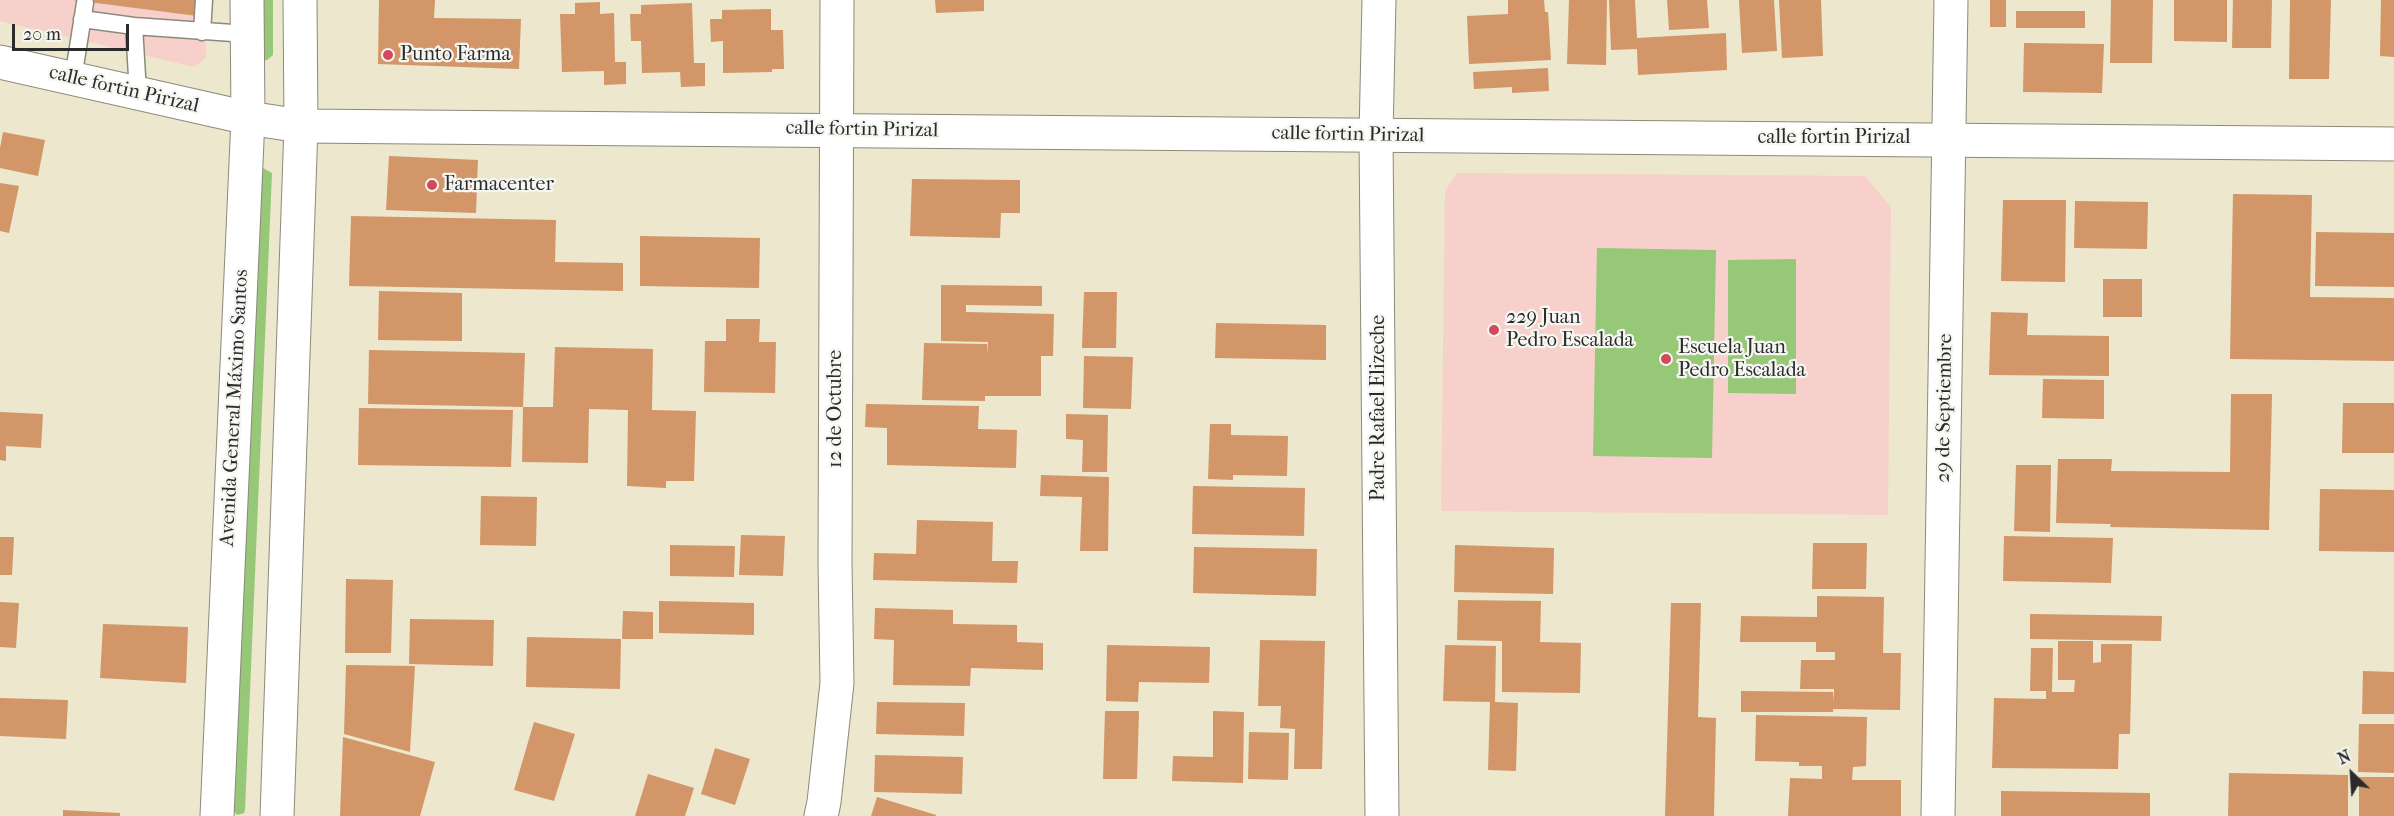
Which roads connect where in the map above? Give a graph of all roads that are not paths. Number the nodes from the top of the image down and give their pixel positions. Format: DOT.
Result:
graph roads {
  1 [pos="204,0"];
  2 [pos="247,0"];
  3 [pos="300,0"];
  4 [pos="837,0"];
  5 [pos="1379,0"];
  6 [pos="1951,0"];
  7 [pos="134,26"];
  8 [pos="202,32"];
  9 [pos="247,34"];
  10 [pos="0,62"];
  11 [pos="73,79"];
  12 [pos="138,93"];
  13 [pos="248,118"];
  14 [pos="301,126"];
  15 [pos="837,130"];
  16 [pos="1376,135"];
  17 [pos="1950,139"];
  18 [pos="2394,144"];
  19 [pos="217,816"];
  20 [pos="277,816"];
  21 [pos="820,816"];
  22 [pos="1382,816"];
  23 [pos="1938,816"];
  1 -- 8 [label="lane"];
  2 -- 9 [label="street, Avenida General Máximo Santos"];
  3 -- 14 [label="street"];
  4 -- 15 [label="street, 12 de Octubre"];
  5 -- 16 [label="street, Padre Rafael Elizeche"];
  6 -- 17 [label="street, 29 de Septiembre"];
  7 -- 8 [label="lane"];
  7 -- 11 [label="lane"];
  7 -- 12 [label="lane"];
  8 -- 9 [label="lane"];
  9 -- 13 [label="street, Avenida General Máximo Santos"];
  10 -- 11 [label="street, calle fortin Pirizal"];
  11 -- 12 [label="street, calle fortin Pirizal"];
  12 -- 13 [label="street, calle fortin Pirizal"];
  13 -- 14 [label="street, calle fortin Pirizal"];
  13 -- 19 [label="street, Avenida General Máximo Santos"];
  14 -- 15 [label="street, calle fortin Pirizal"];
  14 -- 20 [label="street"];
  15 -- 16 [label="street, calle fortin Pirizal"];
  15 -- 21 [label="street, 12 de Octubre"];
  16 -- 17 [label="street, calle fortin Pirizal"];
  16 -- 22 [label="street, Padre Rafael Elizeche"];
  17 -- 18 [label="street, calle fortin Pirizal"];
  17 -- 23 [label="street, 29 de Septiembre"];
}
